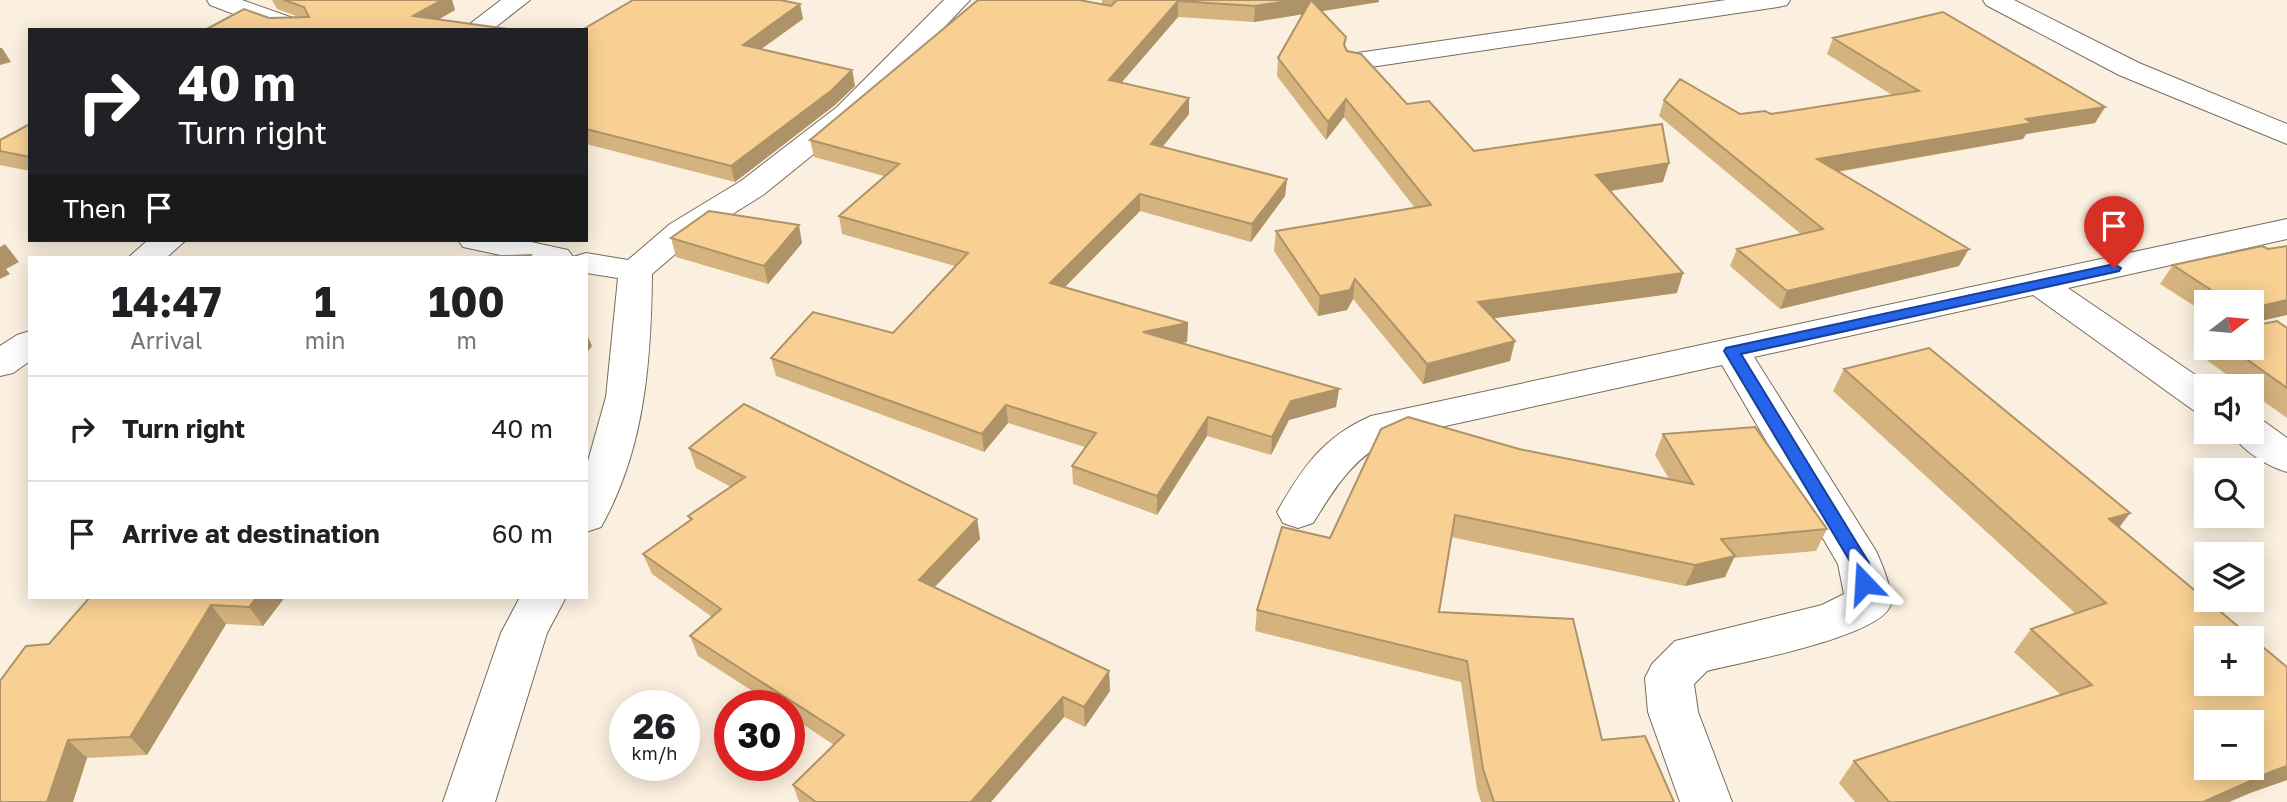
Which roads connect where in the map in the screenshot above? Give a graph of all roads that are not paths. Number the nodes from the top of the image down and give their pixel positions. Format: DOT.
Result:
graph roads {
  1 [pos="219,0"];
  2 [pos="517,0"];
  3 [pos="958,0"];
  4 [pos="1778,0"];
  5 [pos="1995,0"];
  6 [pos="296,28"];
  7 [pos="478,28"];
  8 [pos="1357,61"];
  9 [pos="2287,135"];
  10 [pos="2287,229"];
  11 [pos="166,242"];
  12 [pos="485,242"];
  13 [pos="147,256"];
  14 [pos="551,256"];
  15 [pos="588,263"];
  16 [pos="635,271"];
  17 [pos="2040,284"];
  18 [pos="28,343"];
  19 [pos="1732,351"];
  20 [pos="0,364"];
  21 [pos="2194,392"];
  22 [pos="2264,441"];
  23 [pos="2287,458"];
  24 [pos="588,512"];
  25 [pos="1298,512"];
  26 [pos="542,599"];
  27 [pos="469,802"];
  28 [pos="1706,802"];
  1 -- 6 [label="street"];
  2 -- 7 [label="street"];
  3 -- 16 [label="street"];
  4 -- 8 [label="street"];
  5 -- 9 [label="street"];
  10 -- 17 [label="street"];
  11 -- 13 [label="street"];
  12 -- 14 [label="street"];
  15 -- 16 [label="street"];
  16 -- 24 [label="street"];
  17 -- 19 [label="street"];
  17 -- 21 [label="street"];
  18 -- 20 [label="street"];
  19 -- 25 [label="street"];
  19 -- 28 [label="street"];
  22 -- 23 [label="street"];
  26 -- 27 [label="street"];
}
